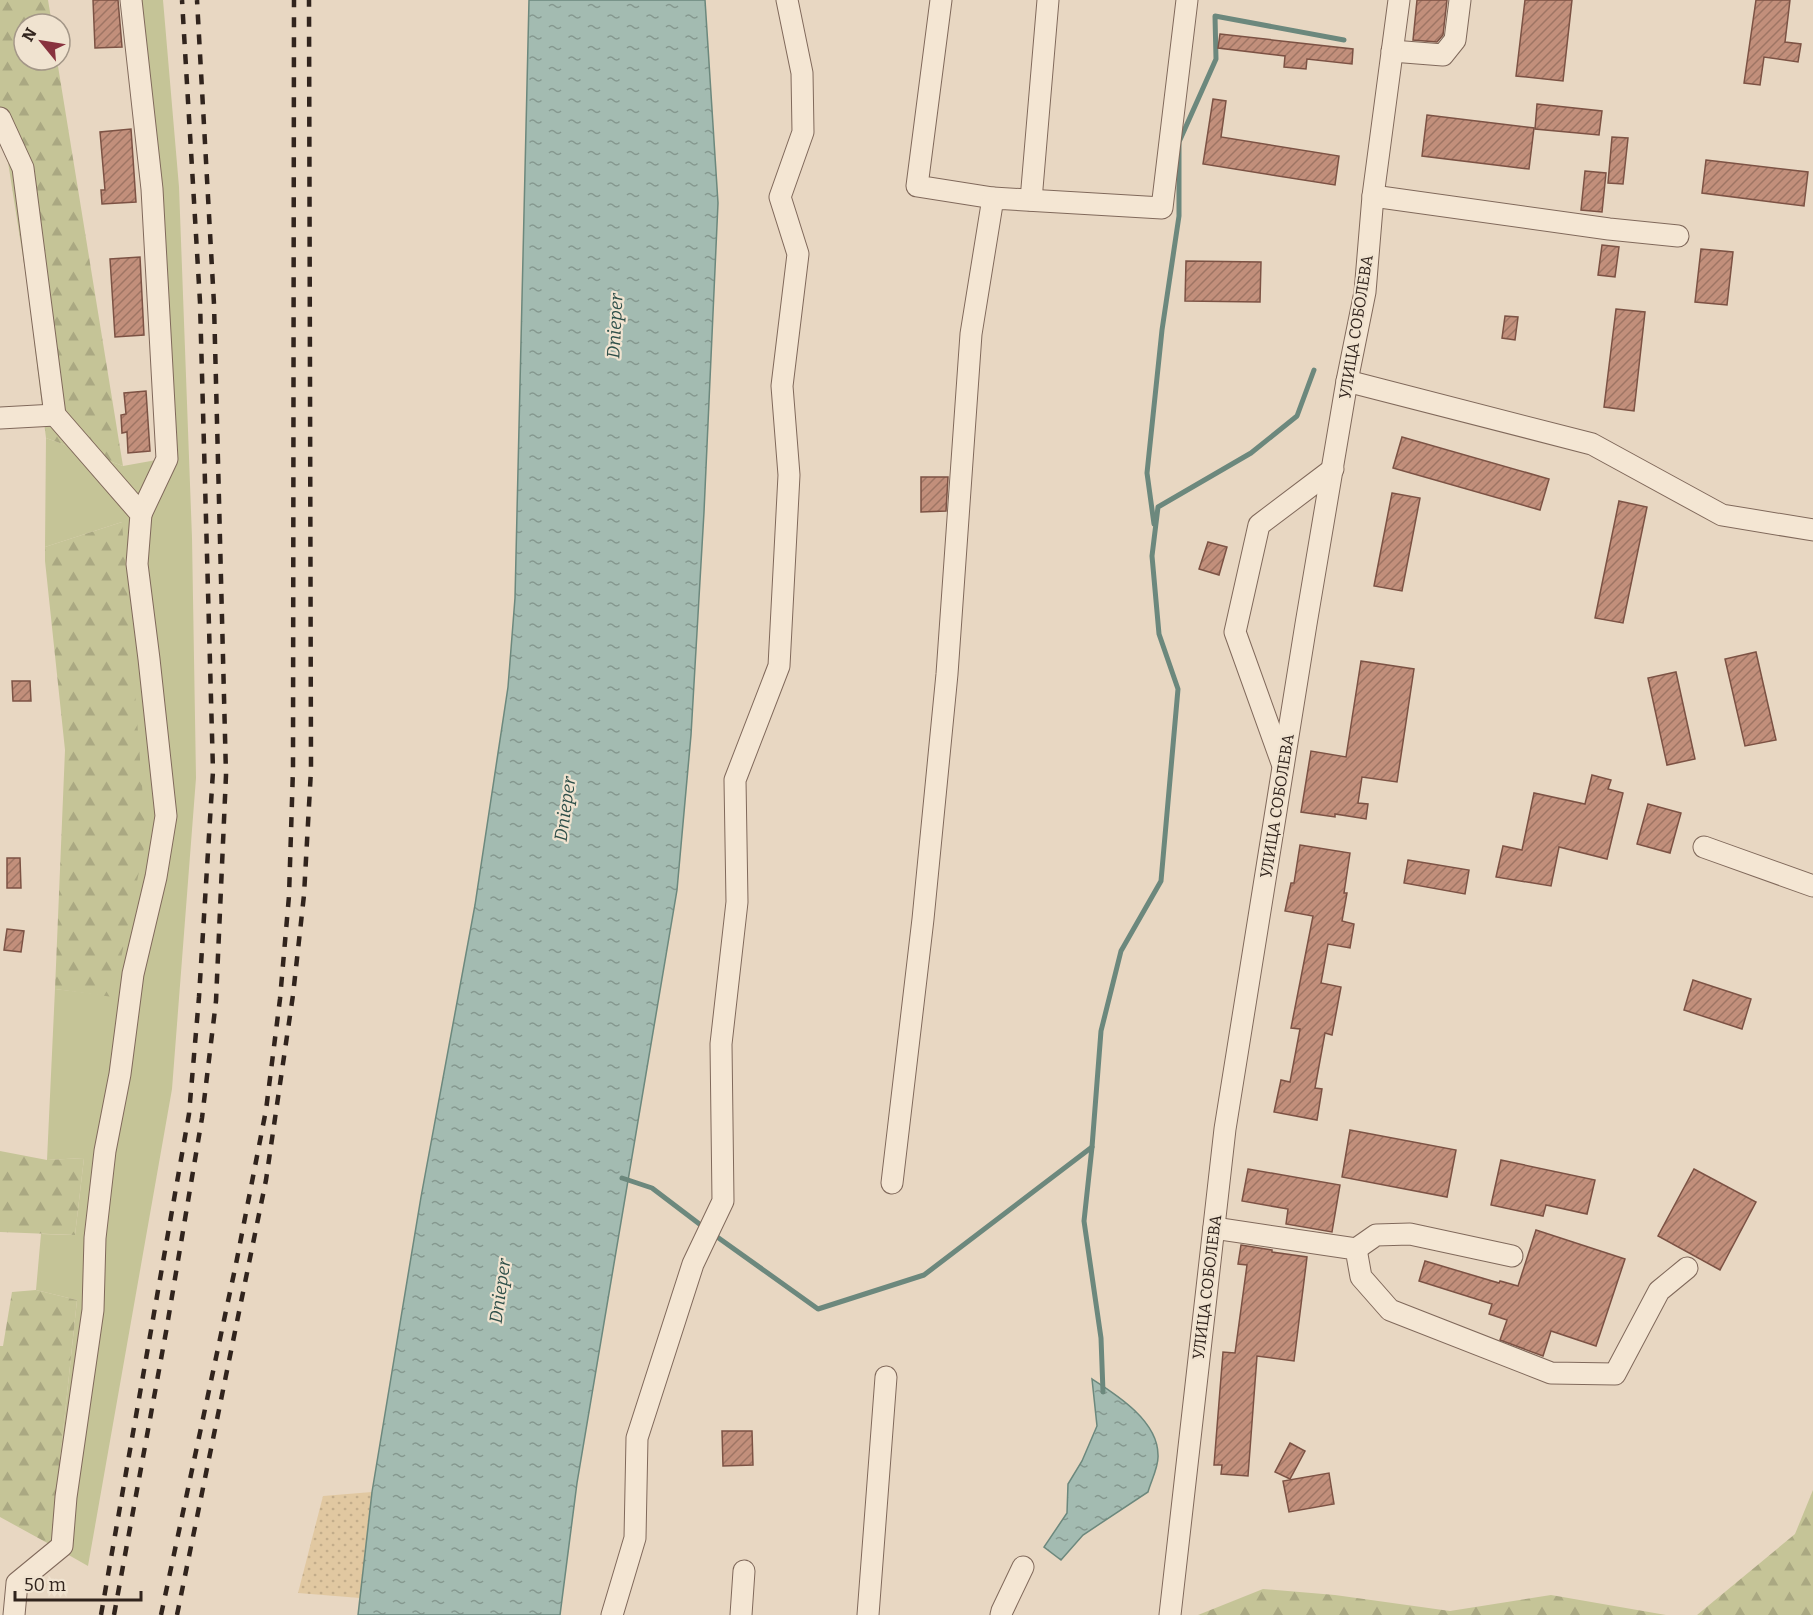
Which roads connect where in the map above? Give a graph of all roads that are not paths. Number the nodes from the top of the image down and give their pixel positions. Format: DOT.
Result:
graph roads {
  1 [pos="131,0"];
  2 [pos="787,0"];
  3 [pos="941,0"];
  4 [pos="1048,0"];
  5 [pos="1187,0"];
  6 [pos="1399,0"];
  7 [pos="1460,0"];
  8 [pos="1392,51"];
  9 [pos="0,118"];
  10 [pos="1373,196"];
  11 [pos="993,198"];
  12 [pos="1031,200"];
  13 [pos="1678,236"];
  14 [pos="1347,381"];
  15 [pos="55,415"];
  16 [pos="0,418"];
  17 [pos="1333,469"];
  18 [pos="141,514"];
  19 [pos="1813,530"];
  20 [pos="1284,767"];
  21 [pos="1704,848"];
  22 [pos="1813,886"];
  23 [pos="892,1183"];
  24 [pos="1214,1228"];
  25 [pos="1356,1249"];
  26 [pos="1512,1256"];
  27 [pos="1687,1268"];
  28 [pos="886,1377"];
  29 [pos="1023,1567"];
  30 [pos="744,1571"];
  31 [pos="14,1615"];
  32 [pos="612,1615"];
  33 [pos="741,1615"];
  34 [pos="868,1615"];
  35 [pos="1002,1615"];
  36 [pos="1170,1615"];
  1 -- 18 [label="street"];
  2 -- 32 [label="street"];
  3 -- 11 [label="street"];
  4 -- 12 [label="street"];
  5 -- 12 [label="street"];
  6 -- 8 [label="street, УЛИЦА СОБОЛЕВА"];
  7 -- 8 [label="street"];
  8 -- 10 [label="street, УЛИЦА СОБОЛЕВА"];
  9 -- 15 [label="street"];
  10 -- 13 [label="street"];
  10 -- 14 [label="street, УЛИЦА СОБОЛЕВА"];
  11 -- 12 [label="street"];
  11 -- 23 [label="street"];
  14 -- 17 [label="street, УЛИЦА СОБОЛЕВА"];
  14 -- 19 [label="street"];
  15 -- 16 [label="street"];
  15 -- 18 [label="street"];
  17 -- 20 [label="street, УЛИЦА СОБОЛЕВА"];
  17 -- 20 [label="street"];
  18 -- 31 [label="street"];
  20 -- 24 [label="street, УЛИЦА СОБОЛЕВА"];
  21 -- 22 [label="street"];
  24 -- 25 [label="street"];
  24 -- 36 [label="street, УЛИЦА СОБОЛЕВА"];
  25 -- 26 [label="street"];
  25 -- 27 [label="street"];
  28 -- 34 [label="street"];
  29 -- 35 [label="street"];
  30 -- 33 [label="street"];
}
